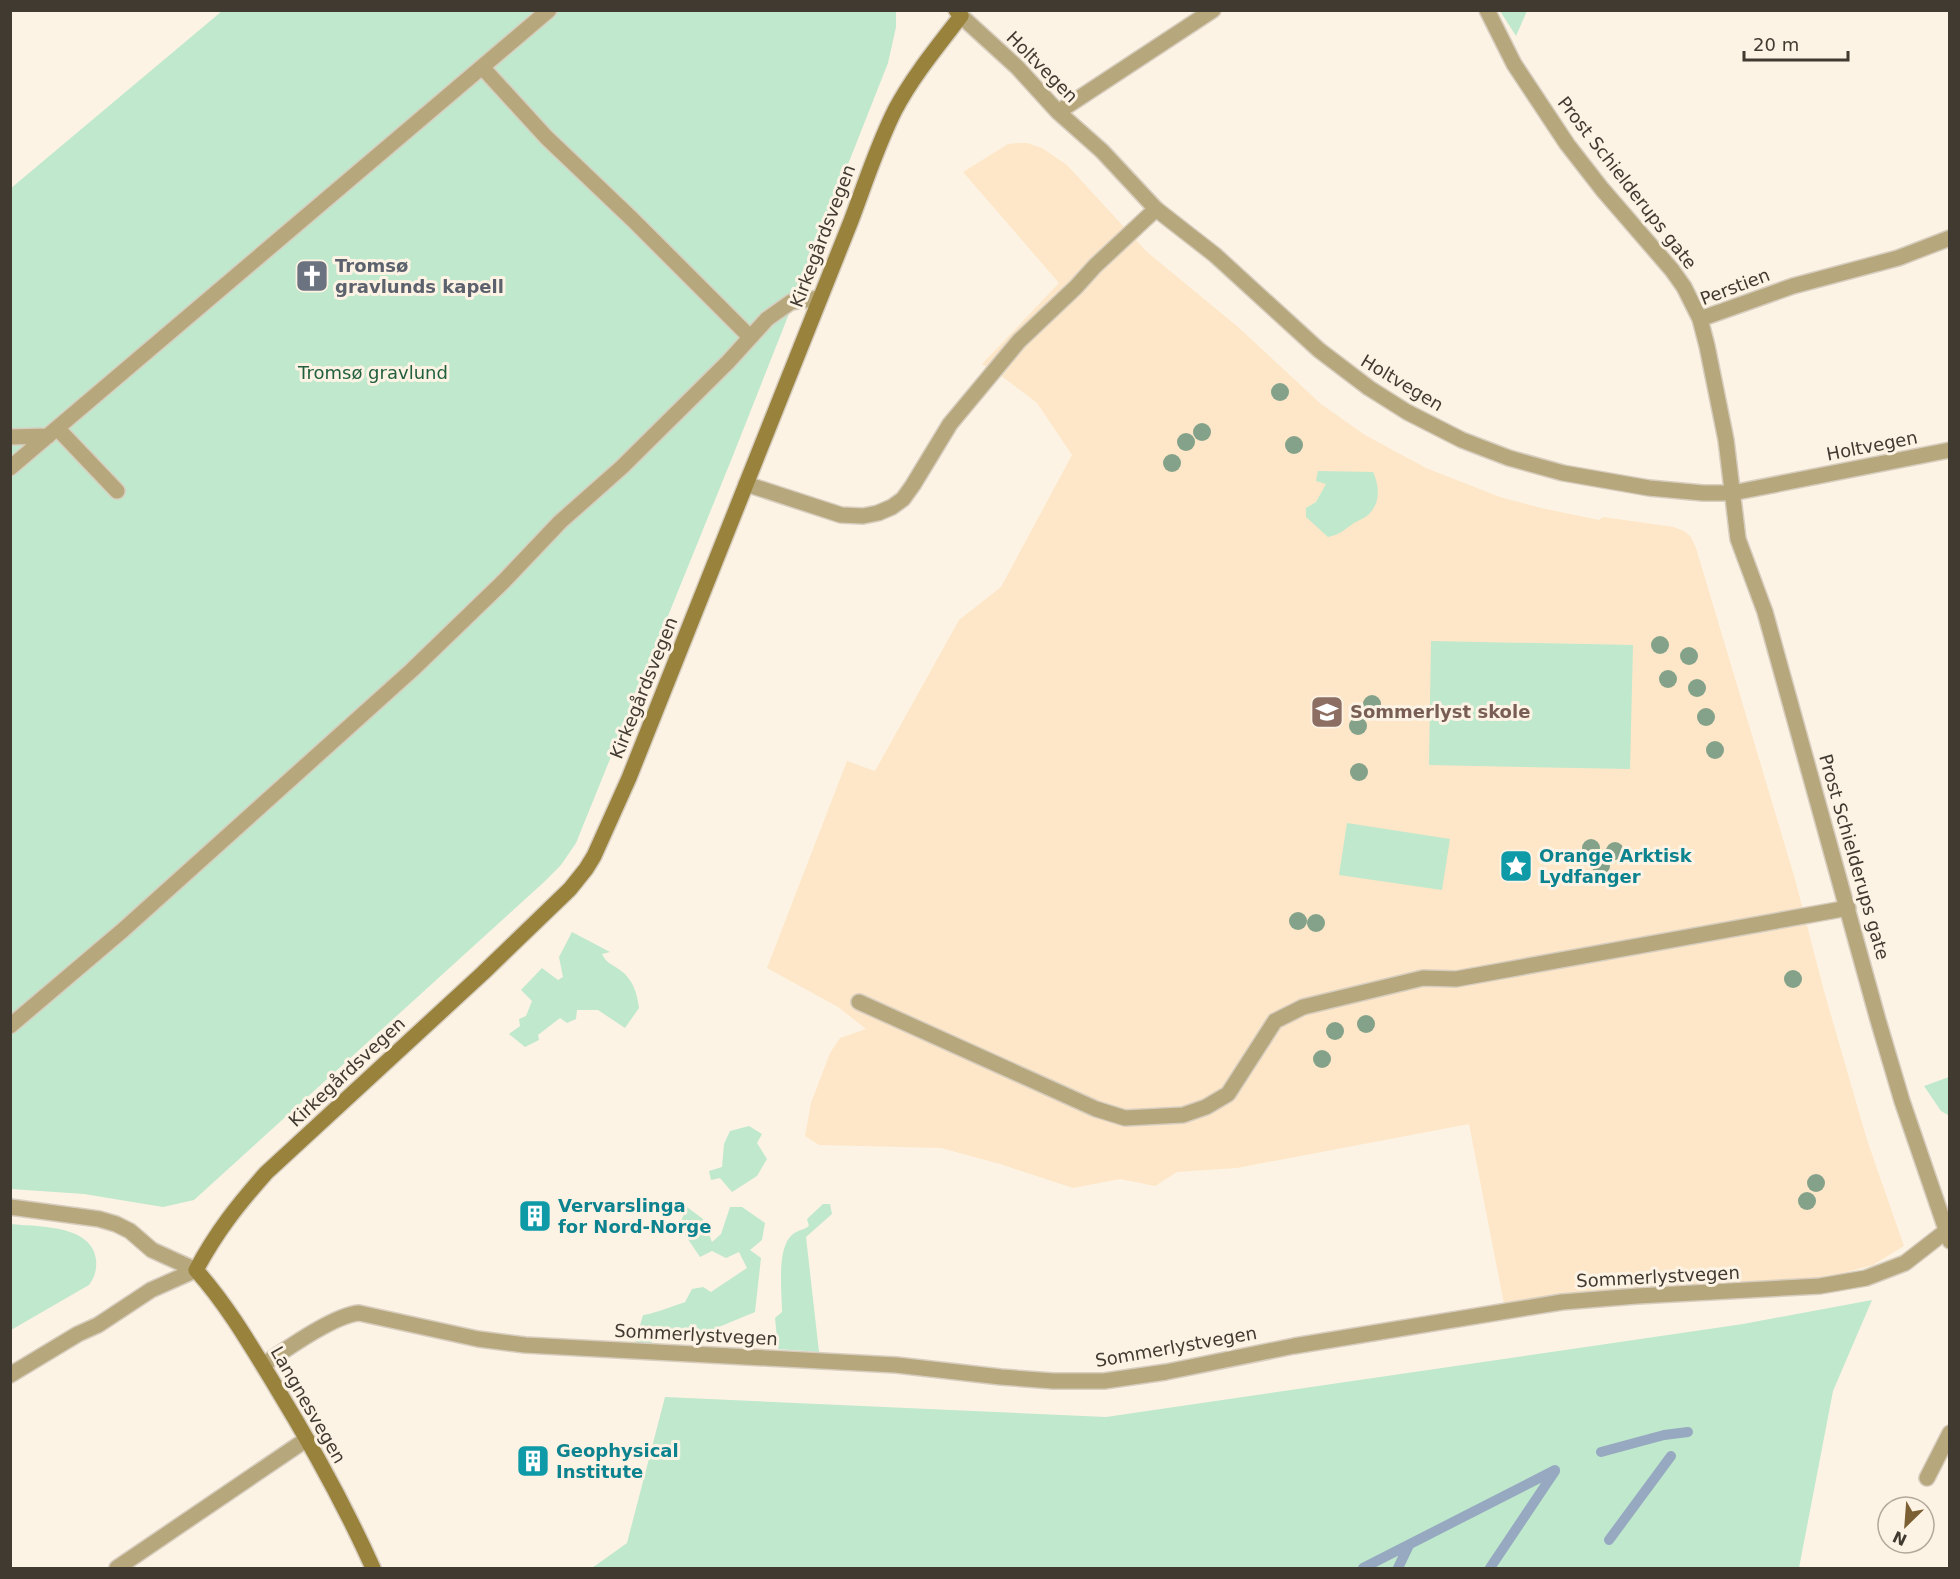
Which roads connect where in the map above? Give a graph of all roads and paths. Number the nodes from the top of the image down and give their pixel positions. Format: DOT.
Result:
graph roads {
  1 [pos="549,10"];
  2 [pos="1213,10"];
  3 [pos="1487,10"];
  4 [pos="959,13"];
  5 [pos="482,67"];
  6 [pos="1058,112"];
  7 [pos="1156,209"];
  8 [pos="1950,238"];
  9 [pos="820,297"];
  10 [pos="1700,318"];
  11 [pos="750,337"];
  12 [pos="53,432"];
  13 [pos="10,437"];
  14 [pos="1950,450"];
  15 [pos="10,468"];
  16 [pos="746,484"];
  17 [pos="117,490"];
  18 [pos="1732,493"];
  19 [pos="1848,908"];
  20 [pos="859,1002"];
  21 [pos="10,1026"];
  22 [pos="10,1207"];
  23 [pos="1948,1233"];
  24 [pos="196,1270"];
  25 [pos="263,1365"];
  26 [pos="10,1375"];
  27 [pos="1950,1433"];
  28 [pos="307,1439"];
  29 [pos="1927,1478"];
  30 [pos="117,1569"];
  31 [pos="373,1569"];
  1 -- 5 [label="street"];
  2 -- 6 [label="street"];
  3 -- 10 [label="street, Prost Schielderups gate"];
  4 -- 6 [label="street, Holtvegen"];
  4 -- 9 [label="street, Kirkegårdsvegen"];
  5 -- 11 [label="street"];
  5 -- 12 [label="street"];
  6 -- 7 [label="street, Holtvegen"];
  7 -- 16 [label="street"];
  7 -- 18 [label="street, Holtvegen"];
  8 -- 10 [label="street, Perstien"];
  9 -- 11 [label="street"];
  9 -- 16 [label="street, Kirkegårdsvegen"];
  10 -- 18 [label="street, Perstien"];
  11 -- 21 [label="street"];
  12 -- 13 [label="street"];
  12 -- 15 [label="street"];
  12 -- 17 [label="street"];
  14 -- 18 [label="street, Holtvegen"];
  16 -- 24 [label="street, Kirkegårdsvegen"];
  18 -- 19 [label="street, Prost Schielderups gate"];
  19 -- 20 [label="street"];
  19 -- 23 [label="street, Prost Schielderups gate"];
  22 -- 24 [label="street"];
  23 -- 25 [label="street, Sommerlystvegen"];
  24 -- 25 [label="street, Langnesvegen"];
  24 -- 26 [label="street"];
  25 -- 28 [label="street, Langnesvegen"];
  27 -- 29 [label="street"];
  28 -- 30 [label="street"];
  28 -- 31 [label="street, Langnesvegen"];
}
